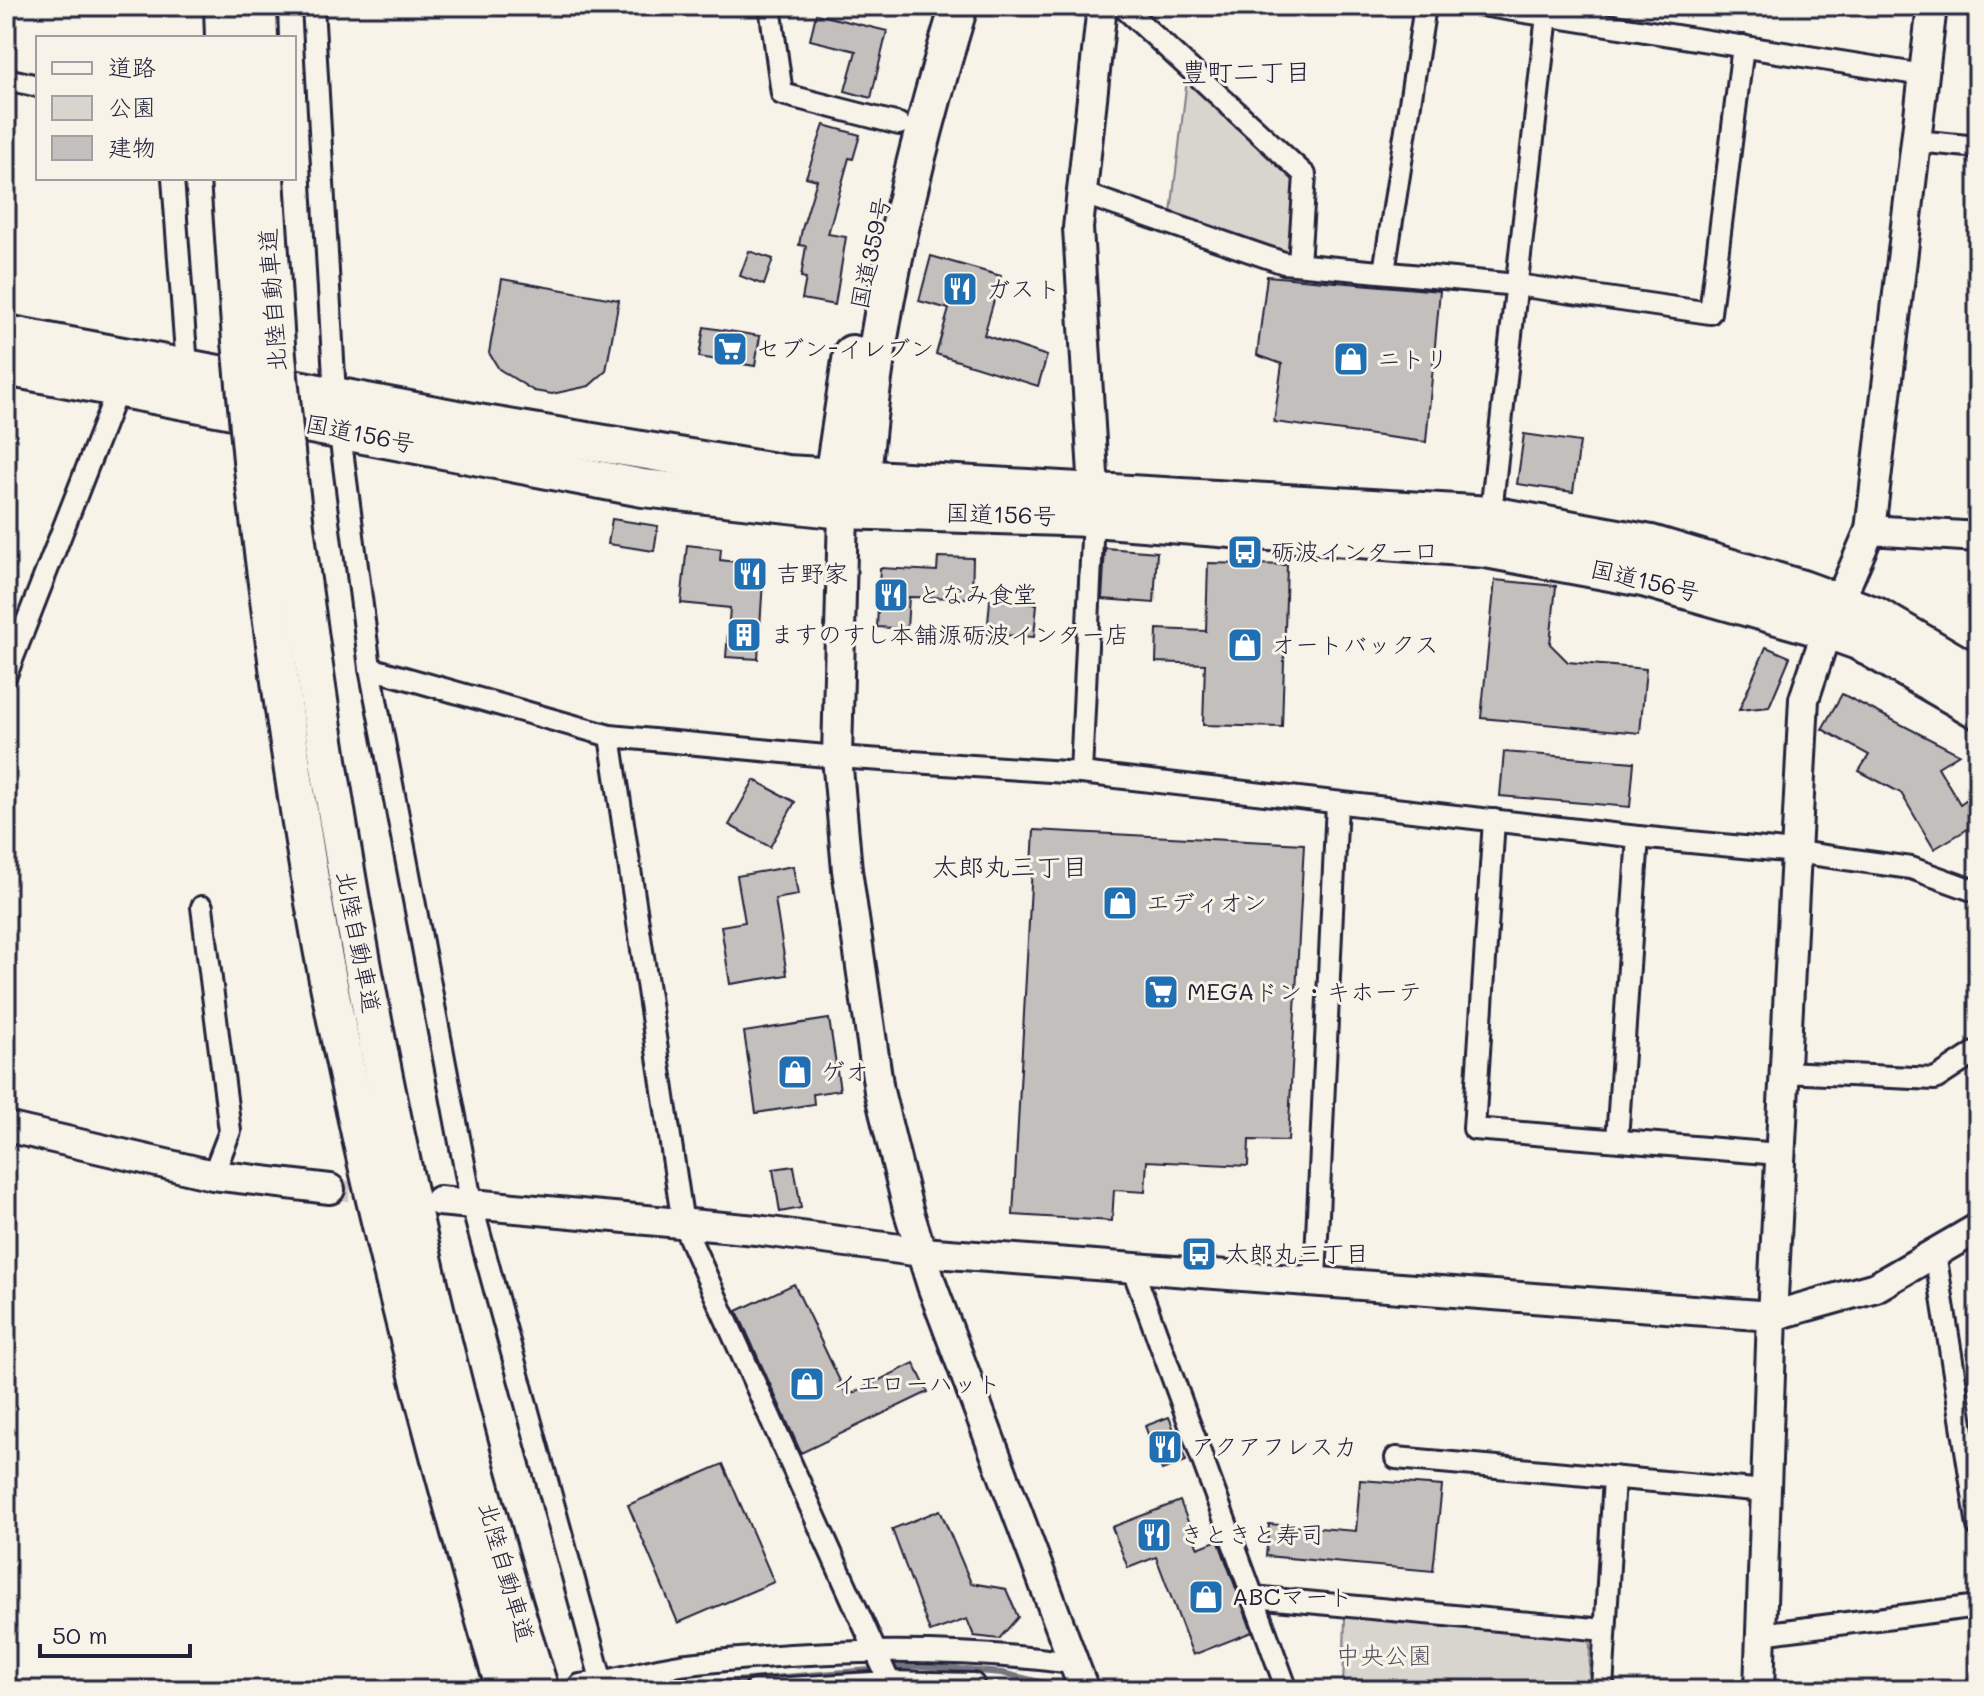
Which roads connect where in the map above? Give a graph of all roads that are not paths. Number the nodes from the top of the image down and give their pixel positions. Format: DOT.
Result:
graph roads {
  1 [pos="223,6"];
  2 [pos="258,6"];
  3 [pos="313,6"];
  4 [pos="770,6"];
  5 [pos="934,6"];
  6 [pos="959,6"];
  7 [pos="1102,6"];
  8 [pos="1122,6"];
  9 [pos="1425,6"];
  10 [pos="1487,6"];
  11 [pos="1932,6"];
  12 [pos="1548,11"];
  13 [pos="224,36"];
  14 [pos="259,36"];
  15 [pos="1743,46"];
  16 [pos="1923,75"];
  17 [pos="6,79"];
  18 [pos="36,86"];
  19 [pos="899,124"];
  20 [pos="1916,141"];
  21 [pos="1978,147"];
  22 [pos="173,180"];
  23 [pos="230,180"];
  24 [pos="265,180"];
  25 [pos="1081,193"];
  26 [pos="1299,264"];
  27 [pos="1384,272"];
  28 [pos="1517,285"];
  29 [pos="6,334"];
  30 [pos="259,343"];
  31 [pos="6,367"];
  32 [pos="187,367"];
  33 [pos="123,373"];
  34 [pos="337,412"];
  35 [pos="269,461"];
  36 [pos="846,489"];
  37 [pos="1094,504"];
  38 [pos="1870,530"];
  39 [pos="1488,532"];
  40 [pos="1978,537"];
  41 [pos="1833,616"];
  42 [pos="370,668"];
  43 [pos="6,675"];
  44 [pos="1978,676"];
  45 [pos="1978,710"];
  46 [pos="610,736"];
  47 [pos="837,757"];
  48 [pos="1081,773"];
  49 [pos="1337,803"];
  50 [pos="1494,820"];
  51 [pos="1638,837"];
  52 [pos="1796,852"];
  53 [pos="1978,892"];
  54 [pos="202,907"];
  55 [pos="1978,1051"];
  56 [pos="1784,1072"];
  57 [pos="7,1131"];
  58 [pos="1617,1140"];
  59 [pos="1779,1154"];
  60 [pos="213,1175"];
  61 [pos="330,1189"];
  62 [pos="439,1201"];
  63 [pos="472,1206"];
  64 [pos="683,1224"];
  65 [pos="1978,1228"];
  66 [pos="922,1252"];
  67 [pos="1935,1253"];
  68 [pos="1132,1267"];
  69 [pos="1315,1279"];
  70 [pos="1772,1316"];
  71 [pos="1972,1441"];
  72 [pos="1396,1458"];
  73 [pos="1614,1477"];
  74 [pos="1766,1491"];
  75 [pos="1978,1526"];
  76 [pos="1253,1597"];
  77 [pos="1978,1606"];
  78 [pos="1605,1630"];
  79 [pos="1761,1634"];
  80 [pos="1072,1663"];
  81 [pos="885,1672"];
  82 [pos="973,1684"];
  83 [pos="595,1686"];
  84 [pos="505,1690"];
  85 [pos="540,1690"];
  86 [pos="755,1690"];
  87 [pos="1084,1690"];
  88 [pos="1287,1690"];
  89 [pos="1602,1690"];
  90 [pos="1759,1690"];
  1 -- 13 [label="highway"];
  2 -- 14 [label="highway"];
  3 -- 34 [label="street"];
  4 -- 19 [label="street"];
  5 -- 19 [label="highway, 国道359号"];
  6 -- 36 [label="highway, 国道359号"];
  7 -- 25 [label="street"];
  8 -- 26 [label="street"];
  9 -- 27 [label="street"];
  10 -- 12 [label="street"];
  11 -- 16 [label="street"];
  12 -- 15 [label="street"];
  12 -- 28 [label="street"];
  15 -- 16 [label="street"];
  15 -- 28 [label="street"];
  16 -- 20 [label="street"];
  17 -- 18 [label="street"];
  19 -- 36 [label="highway, 国道359号"];
  20 -- 21 [label="street"];
  20 -- 38 [label="street"];
  22 -- 32 [label="street"];
  23 -- 30 [label="highway, 北陸自動車道"];
  24 -- 30 [label="highway, 北陸自動車道"];
  25 -- 26 [label="street"];
  25 -- 37 [label="street"];
  26 -- 27 [label="street"];
  27 -- 28 [label="street"];
  28 -- 39 [label="street"];
  29 -- 33 [label="highway, 国道156号"];
  30 -- 35 [label="highway, 北陸自動車道, bridge"];
  31 -- 33 [label="highway, 国道156号"];
  32 -- 33 [label="highway, 国道156号"];
  32 -- 34 [label="highway, 国道156号"];
  33 -- 34 [label="highway, 国道156号"];
  33 -- 43 [label="street"];
  34 -- 36 [label="highway, 国道156号"];
  34 -- 42 [label="street"];
  35 -- 84 [label="highway, 北陸自動車道"];
  35 -- 85 [label="highway, 北陸自動車道"];
  36 -- 37 [label="highway, 国道156号"];
  36 -- 47 [label="street"];
  37 -- 39 [label="highway, 国道156号"];
  37 -- 48 [label="street"];
  38 -- 40 [label="street"];
  38 -- 41 [label="street"];
  39 -- 41 [label="highway, 国道156号"];
  41 -- 44 [label="highway, 国道156号"];
  41 -- 45 [label="highway, 国道156号"];
  41 -- 52 [label="street"];
  42 -- 46 [label="street"];
  42 -- 63 [label="street"];
  46 -- 47 [label="street"];
  46 -- 64 [label="street"];
  47 -- 48 [label="street"];
  47 -- 66 [label="street"];
  48 -- 49 [label="street"];
  49 -- 50 [label="street"];
  49 -- 69 [label="street"];
  50 -- 51 [label="street"];
  50 -- 58 [label="street"];
  51 -- 52 [label="street"];
  51 -- 58 [label="street"];
  52 -- 53 [label="street"];
  52 -- 56 [label="street"];
  54 -- 60 [label="street"];
  55 -- 56 [label="street"];
  56 -- 59 [label="street"];
  57 -- 60 [label="street"];
  58 -- 59 [label="street"];
  59 -- 70 [label="street"];
  60 -- 61 [label="street"];
  62 -- 63 [label="street"];
  63 -- 64 [label="street"];
  63 -- 83 [label="street"];
  64 -- 66 [label="street"];
  64 -- 81 [label="street"];
  65 -- 67 [label="street"];
  66 -- 68 [label="street"];
  66 -- 80 [label="street"];
  67 -- 70 [label="street"];
  67 -- 71 [label="street"];
  68 -- 69 [label="street"];
  68 -- 76 [label="street"];
  69 -- 70 [label="street"];
  70 -- 74 [label="street"];
  71 -- 75 [label="street"];
  72 -- 73 [label="street"];
  73 -- 74 [label="street"];
  73 -- 78 [label="street"];
  74 -- 79 [label="street"];
  76 -- 78 [label="street"];
  76 -- 88 [label="street"];
  77 -- 79 [label="street"];
  78 -- 89 [label="street"];
  79 -- 90 [label="street"];
  80 -- 81 [label="street"];
  80 -- 87 [label="street"];
  81 -- 82 [label="street"];
  81 -- 83 [label="street"];
  81 -- 86 [label="street"];
}
